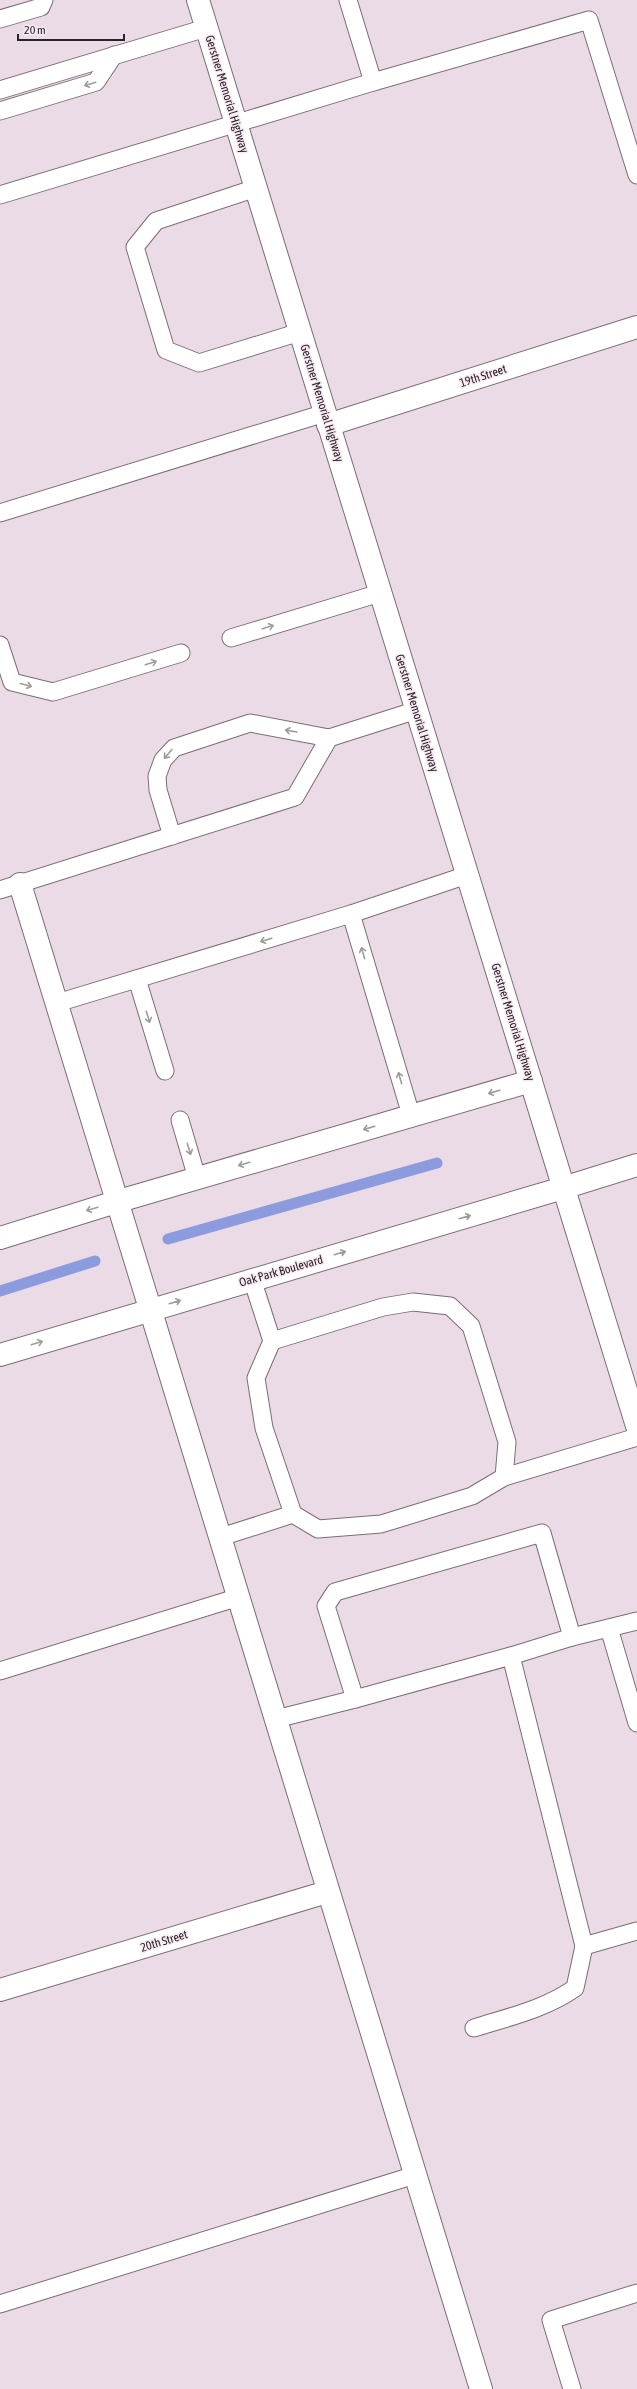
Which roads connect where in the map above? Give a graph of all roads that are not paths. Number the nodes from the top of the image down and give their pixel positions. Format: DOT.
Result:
graph roads {
  1 [pos="44,0"];
  2 [pos="198,0"];
  3 [pos="348,0"];
  4 [pos="0,19"];
  5 [pos="206,28"];
  6 [pos="114,55"];
  7 [pos="373,82"];
  8 [pos="0,90"];
  9 [pos="0,111"];
  10 [pos="236,122"];
  11 [pos="134,154"];
  12 [pos="637,175"];
  13 [pos="0,184"];
  14 [pos="256,188"];
  15 [pos="0,195"];
  16 [pos="637,328"];
  17 [pos="300,332"];
  18 [pos="327,419"];
  19 [pos="0,513"];
  20 [pos="380,592"];
  21 [pos="231,638"];
  22 [pos="0,645"];
  23 [pos="181,653"];
  24 [pos="417,710"];
  25 [pos="329,738"];
  26 [pos="172,836"];
  27 [pos="468,875"];
  28 [pos="10,887"];
  29 [pos="351,914"];
  30 [pos="137,979"];
  31 [pos="58,1003"];
  32 [pos="165,1071"];
  33 [pos="531,1081"];
  34 [pos="411,1115"];
  35 [pos="180,1120"];
  36 [pos="637,1165"];
  37 [pos="198,1178"];
  38 [pos="563,1188"];
  39 [pos="119,1201"];
  40 [pos="0,1238"];
  41 [pos="252,1280"];
  42 [pos="153,1308"];
  43 [pos="272,1341"];
  44 [pos="0,1355"];
  45 [pos="637,1426"];
  46 [pos="637,1437"];
  47 [pos="504,1477"];
  48 [pos="293,1514"];
  49 [pos="221,1537"];
  50 [pos="239,1597"];
  51 [pos="637,1621"];
  52 [pos="609,1628"];
  53 [pos="572,1637"];
  54 [pos="511,1656"];
  55 [pos="0,1671"];
  56 [pos="355,1699"];
  57 [pos="276,1719"];
  58 [pos="637,1723"];
  59 [pos="327,1892"];
  60 [pos="637,1931"];
  61 [pos="584,1946"];
  62 [pos="0,1990"];
  63 [pos="474,2028"];
  64 [pos="415,2175"];
  65 [pos="637,2293"];
  66 [pos="0,2304"];
  67 [pos="481,2389"];
  68 [pos="572,2389"];
  1 -- 4 [label="lane"];
  2 -- 5 [label="street, Gerstner Memorial Highway"];
  3 -- 7 [label="lane"];
  5 -- 6 [label="lane"];
  5 -- 10 [label="street, Gerstner Memorial Highway"];
  6 -- 8 [label="lane"];
  6 -- 9 [label="lane, one-way"];
  7 -- 10 [label="lane"];
  7 -- 12 [label="lane"];
  10 -- 11 [label="lane"];
  10 -- 14 [label="street, Gerstner Memorial Highway"];
  11 -- 13 [label="lane"];
  11 -- 15 [label="lane"];
  14 -- 17 [label="street, Gerstner Memorial Highway"];
  14 -- 17 [label="lane"];
  16 -- 18 [label="street, 19th Street"];
  17 -- 18 [label="street, Gerstner Memorial Highway"];
  18 -- 19 [label="lane"];
  18 -- 20 [label="street, Gerstner Memorial Highway"];
  21 -- 20 [label="lane, one-way"];
  20 -- 24 [label="street, Gerstner Memorial Highway"];
  22 -- 23 [label="lane, one-way"];
  24 -- 25 [label="lane"];
  24 -- 27 [label="street, Gerstner Memorial Highway"];
  25 -- 26 [label="lane"];
  25 -- 26 [label="lane, one-way"];
  26 -- 28 [label="lane"];
  27 -- 29 [label="lane"];
  27 -- 33 [label="street, Gerstner Memorial Highway"];
  28 -- 31 [label="street"];
  29 -- 30 [label="lane, one-way"];
  34 -- 29 [label="lane, one-way"];
  30 -- 31 [label="lane"];
  30 -- 32 [label="lane, one-way"];
  31 -- 39 [label="street"];
  33 -- 34 [label="street, one-way"];
  33 -- 38 [label="street, Gerstner Memorial Highway"];
  34 -- 37 [label="street, one-way"];
  35 -- 37 [label="lane, one-way"];
  36 -- 38 [label="street, Oak Park Boulevard"];
  37 -- 39 [label="street"];
  41 -- 38 [label="street, Oak Park Boulevard, one-way"];
  38 -- 45 [label="street, Gerstner Memorial Highway"];
  39 -- 40 [label="street, one-way"];
  39 -- 42 [label="street"];
  42 -- 41 [label="street, Oak Park Boulevard, one-way"];
  41 -- 43 [label="lane"];
  44 -- 42 [label="street, Oak Park Boulevard, one-way"];
  42 -- 49 [label="street"];
  43 -- 47 [label="lane"];
  43 -- 48 [label="lane"];
  46 -- 47 [label="lane"];
  47 -- 48 [label="lane"];
  48 -- 49 [label="lane"];
  49 -- 50 [label="street"];
  50 -- 55 [label="lane"];
  50 -- 57 [label="street"];
  51 -- 52 [label="lane"];
  52 -- 53 [label="lane"];
  52 -- 58 [label="lane"];
  53 -- 54 [label="lane"];
  53 -- 56 [label="lane"];
  54 -- 56 [label="lane"];
  54 -- 61 [label="lane"];
  56 -- 57 [label="lane"];
  57 -- 59 [label="street"];
  59 -- 62 [label="street, 20th Street"];
  59 -- 64 [label="street"];
  60 -- 61 [label="lane"];
  61 -- 63 [label="lane"];
  64 -- 66 [label="lane"];
  64 -- 67 [label="street"];
  65 -- 68 [label="lane"];
}
